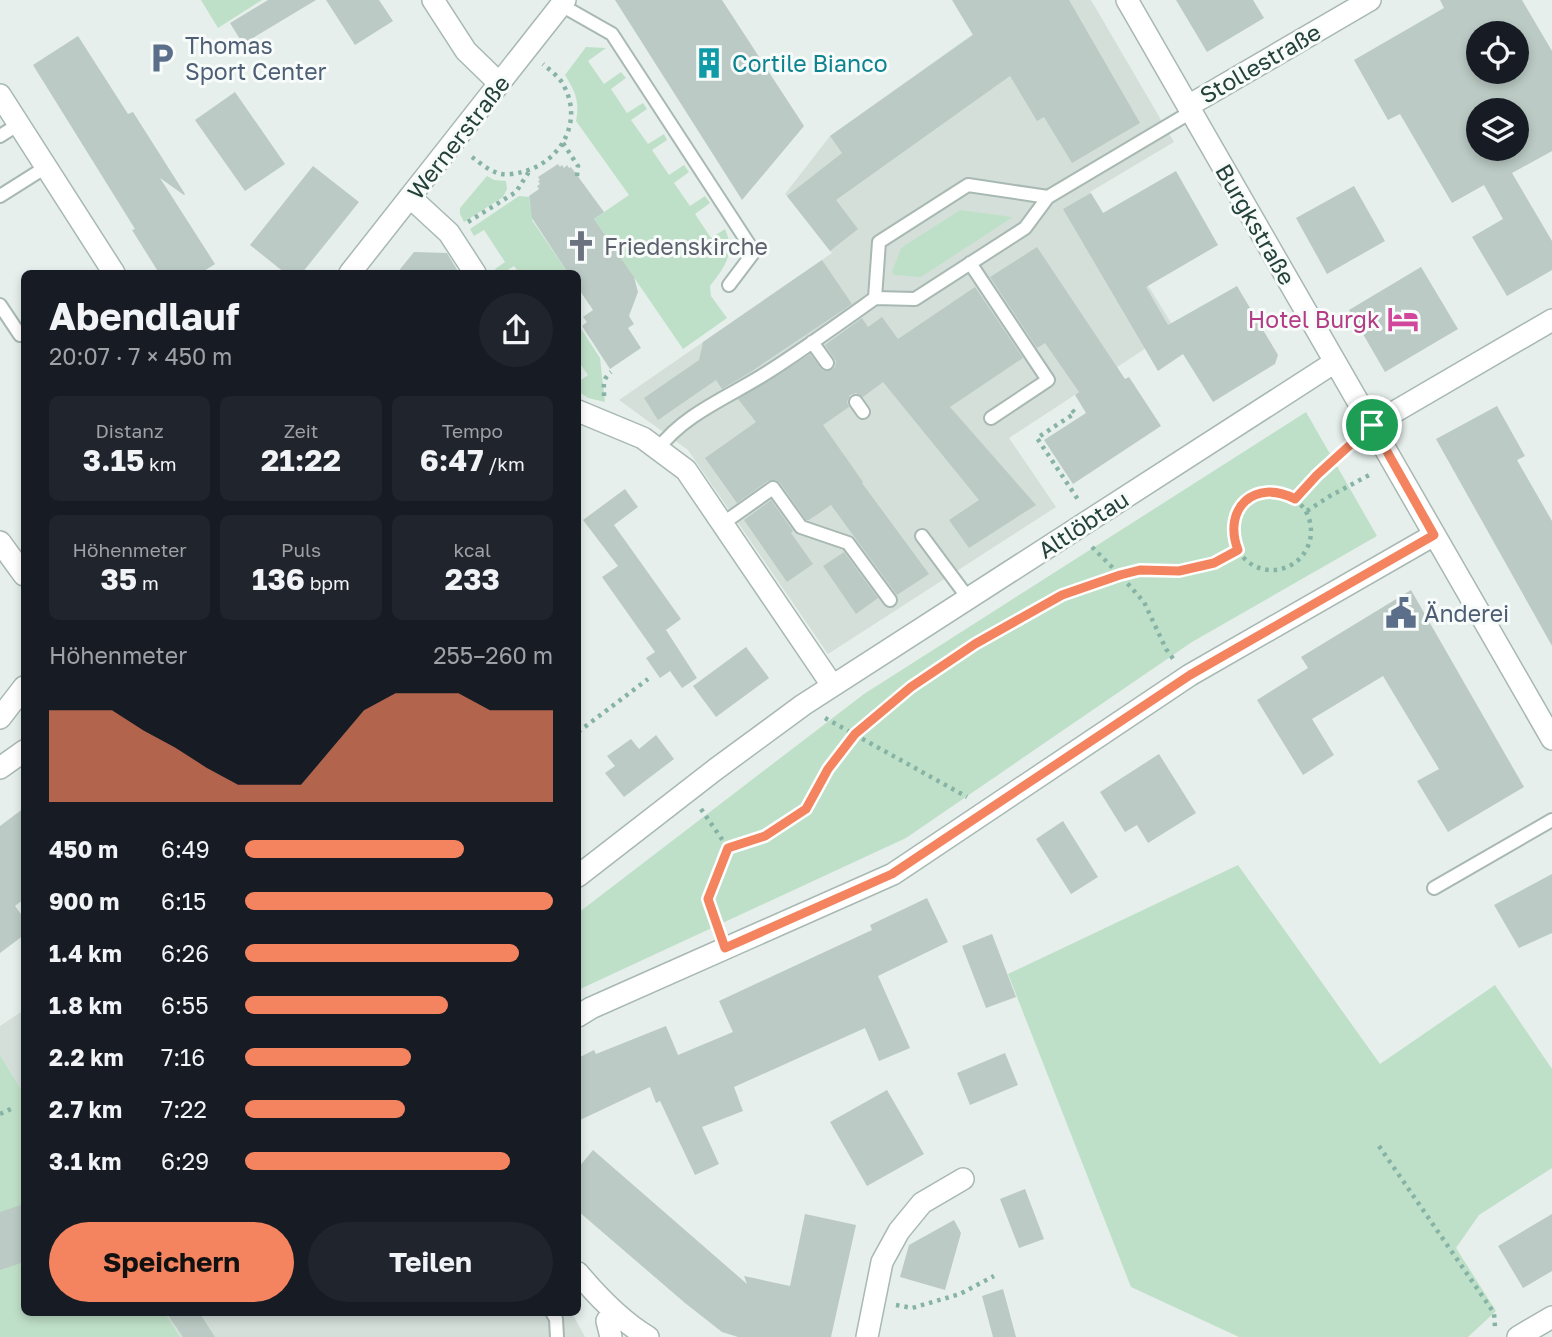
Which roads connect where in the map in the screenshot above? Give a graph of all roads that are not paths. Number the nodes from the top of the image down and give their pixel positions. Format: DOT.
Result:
graph roads {
  1 [pos="433,0"];
  2 [pos="1127,0"];
  3 [pos="1370,0"];
  4 [pos="563,3"];
  5 [pos="499,83"];
  6 [pos="0,95"];
  7 [pos="1190,109"];
  8 [pos="19,124"];
  9 [pos="0,136"];
  10 [pos="46,167"];
  11 [pos="0,196"];
  12 [pos="410,197"];
  13 [pos="1048,197"];
  14 [pos="970,263"];
  15 [pos="112,270"];
  16 [pos="352,270"];
  17 [pos="473,270"];
  18 [pos="729,285"];
  19 [pos="875,298"];
  20 [pos="0,304"];
  21 [pos="1552,320"];
  22 [pos="21,334"];
  23 [pos="812,342"];
  24 [pos="1335,362"];
  25 [pos="827,363"];
  26 [pos="581,414"];
  27 [pos="991,418"];
  28 [pos="1372,425"];
  29 [pos="658,449"];
  30 [pos="722,524"];
  31 [pos="1434,535"];
  32 [pos="922,536"];
  33 [pos="0,542"];
  34 [pos="21,571"];
  35 [pos="968,598"];
  36 [pos="890,600"];
  37 [pos="832,685"];
  38 [pos="21,691"];
  39 [pos="0,718"];
  40 [pos="1552,739"];
  41 [pos="21,753"];
  42 [pos="0,768"];
  43 [pos="1552,820"];
  44 [pos="581,874"];
  45 [pos="1434,888"];
  46 [pos="581,1014"];
  47 [pos="963,1180"];
  48 [pos="581,1277"];
  49 [pos="614,1311"];
  50 [pos="554,1316"];
  51 [pos="1552,1317"];
  52 [pos="557,1337"];
  53 [pos="611,1337"];
  54 [pos="648,1337"];
  55 [pos="867,1337"];
  56 [pos="1518,1337"];
  1 -- 5 [label="street"];
  2 -- 7 [label="street, Burgkstraße"];
  3 -- 7 [label="street, Stollestraße"];
  4 -- 5 [label="street, Wernerstraße"];
  4 -- 18 [label="lane"];
  5 -- 12 [label="street, Wernerstraße"];
  6 -- 8 [label="street"];
  7 -- 13 [label="lane"];
  7 -- 24 [label="street, Burgkstraße"];
  8 -- 9 [label="lane"];
  8 -- 10 [label="street"];
  10 -- 11 [label="lane"];
  10 -- 15 [label="street"];
  12 -- 16 [label="street, Wernerstraße"];
  12 -- 17 [label="street"];
  13 -- 14 [label="lane"];
  13 -- 19 [label="lane"];
  14 -- 19 [label="lane"];
  14 -- 27 [label="lane"];
  19 -- 23 [label="lane"];
  20 -- 22 [label="lane"];
  21 -- 28 [label="street"];
  23 -- 25 [label="lane"];
  23 -- 29 [label="lane"];
  24 -- 28 [label="street, Burgkstraße"];
  24 -- 35 [label="street, Altlöbtau"];
  26 -- 29 [label="street"];
  28 -- 31 [label="street, Burgkstraße"];
  29 -- 30 [label="street"];
  30 -- 36 [label="lane"];
  30 -- 37 [label="street"];
  31 -- 40 [label="street, Burgkstraße"];
  31 -- 46 [label="street"];
  32 -- 35 [label="lane"];
  33 -- 34 [label="street"];
  35 -- 37 [label="street, Altlöbtau"];
  37 -- 44 [label="street, Altlöbtau"];
  38 -- 39 [label="street"];
  41 -- 42 [label="street"];
  43 -- 45 [label="lane"];
  47 -- 55 [label="street"];
  48 -- 49 [label="street"];
  49 -- 53 [label="street"];
  49 -- 54 [label="street"];
  50 -- 52 [label="lane"];
  51 -- 56 [label="street"];
}
